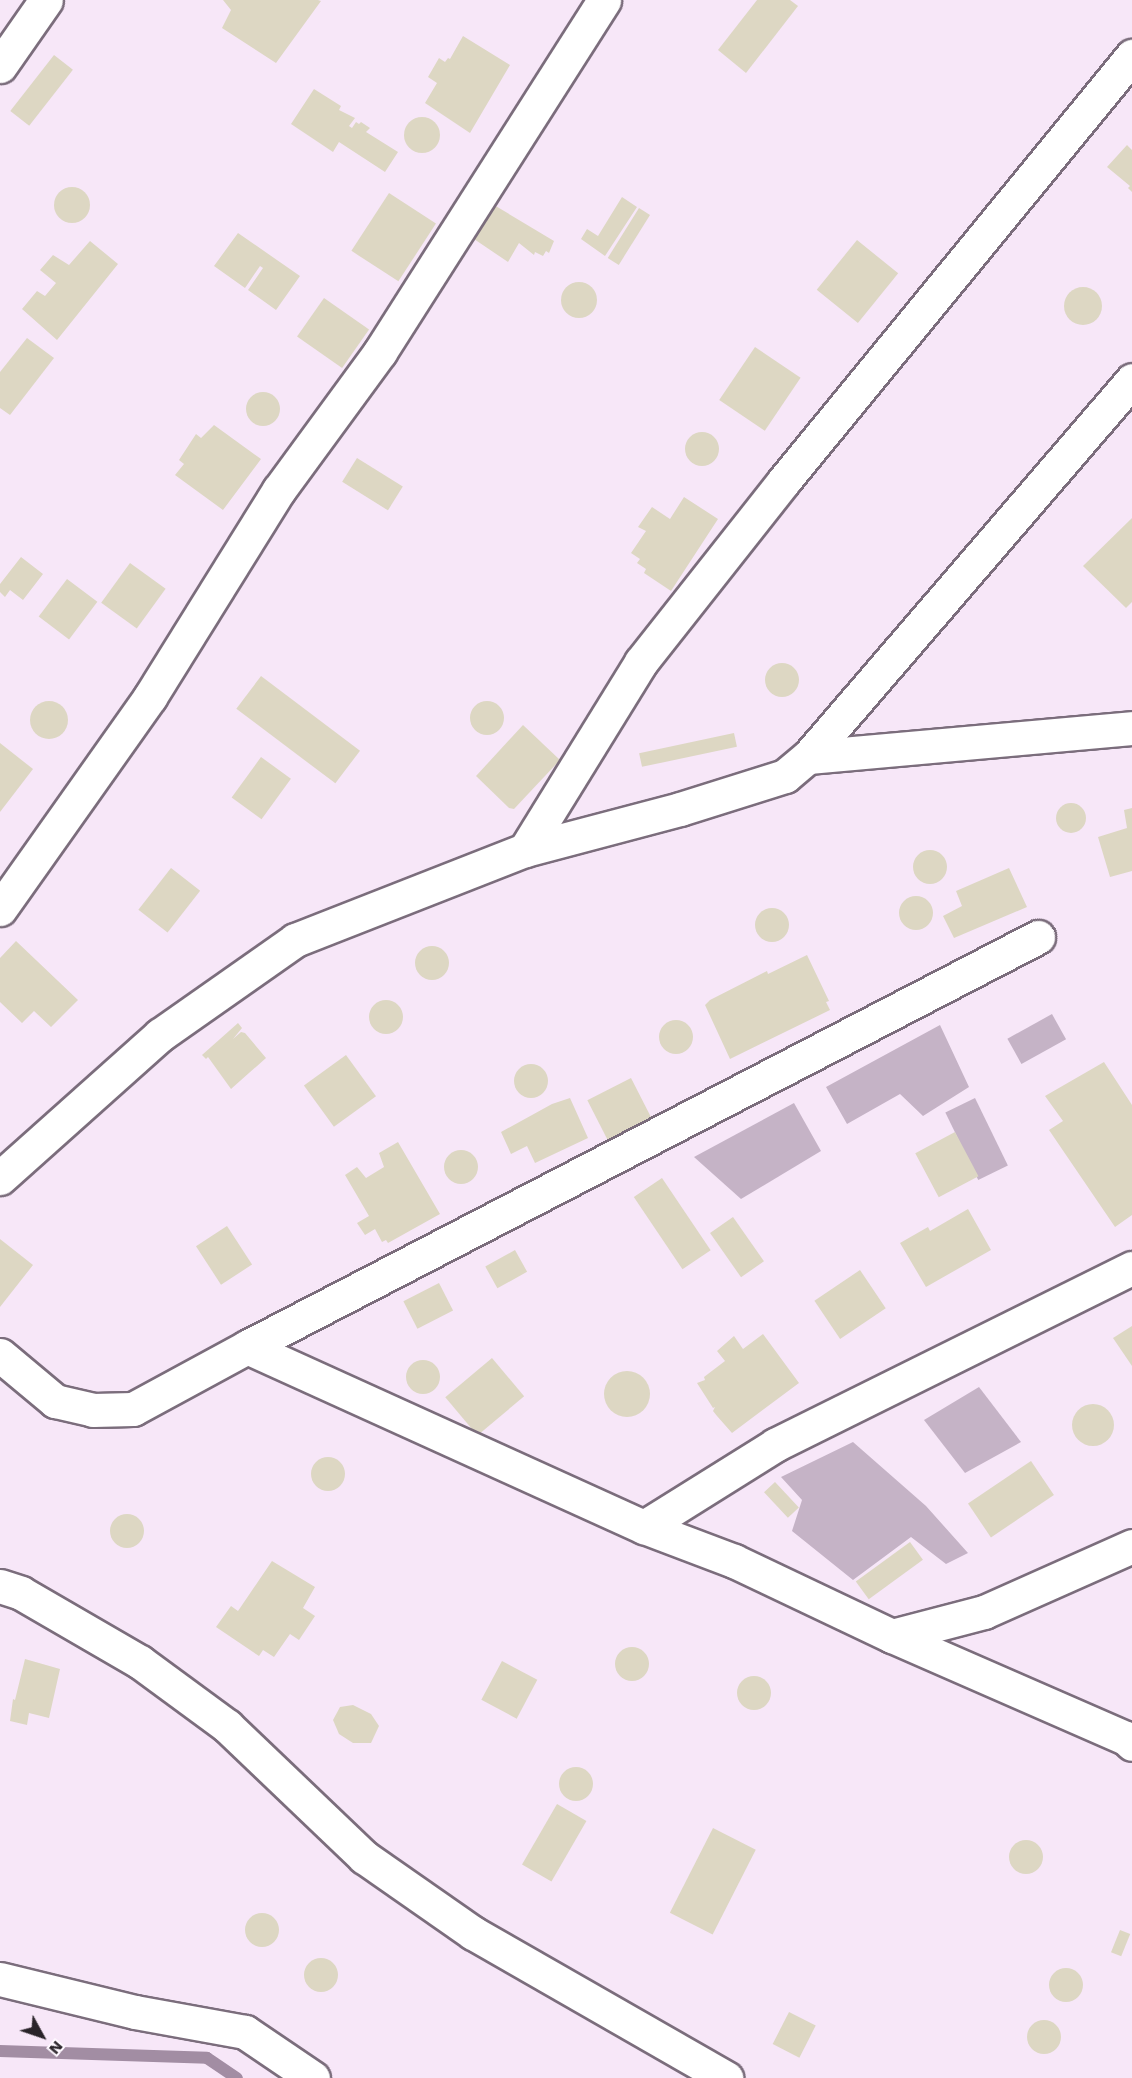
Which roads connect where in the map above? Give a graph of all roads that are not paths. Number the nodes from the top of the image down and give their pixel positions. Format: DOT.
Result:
graph roads {
  1 [pos="46,0"];
  2 [pos="604,0"];
  3 [pos="1132,56"];
  4 [pos="0,66"];
  5 [pos="1132,380"];
  6 [pos="1132,728"];
  7 [pos="808,757"];
  8 [pos="525,850"];
  9 [pos="0,909"];
  10 [pos="1038,936"];
  11 [pos="0,1179"];
  12 [pos="1132,1268"];
  13 [pos="247,1347"];
  14 [pos="0,1355"];
  15 [pos="644,1527"];
  16 [pos="1132,1546"];
  17 [pos="0,1586"];
  18 [pos="892,1636"];
  19 [pos="1132,1744"];
  20 [pos="0,1979"];
  21 [pos="313,2078"];
  22 [pos="726,2078"];
  1 -- 4 [label="street"];
  2 -- 9 [label="street"];
  3 -- 8 [label="street"];
  5 -- 7 [label="street"];
  6 -- 7 [label="street"];
  7 -- 8 [label="street"];
  8 -- 11 [label="street"];
  10 -- 13 [label="street"];
  12 -- 15 [label="street"];
  13 -- 14 [label="street"];
  13 -- 15 [label="street"];
  15 -- 18 [label="street"];
  16 -- 18 [label="street"];
  17 -- 22 [label="street"];
  18 -- 19 [label="street"];
  20 -- 21 [label="street"];
}
